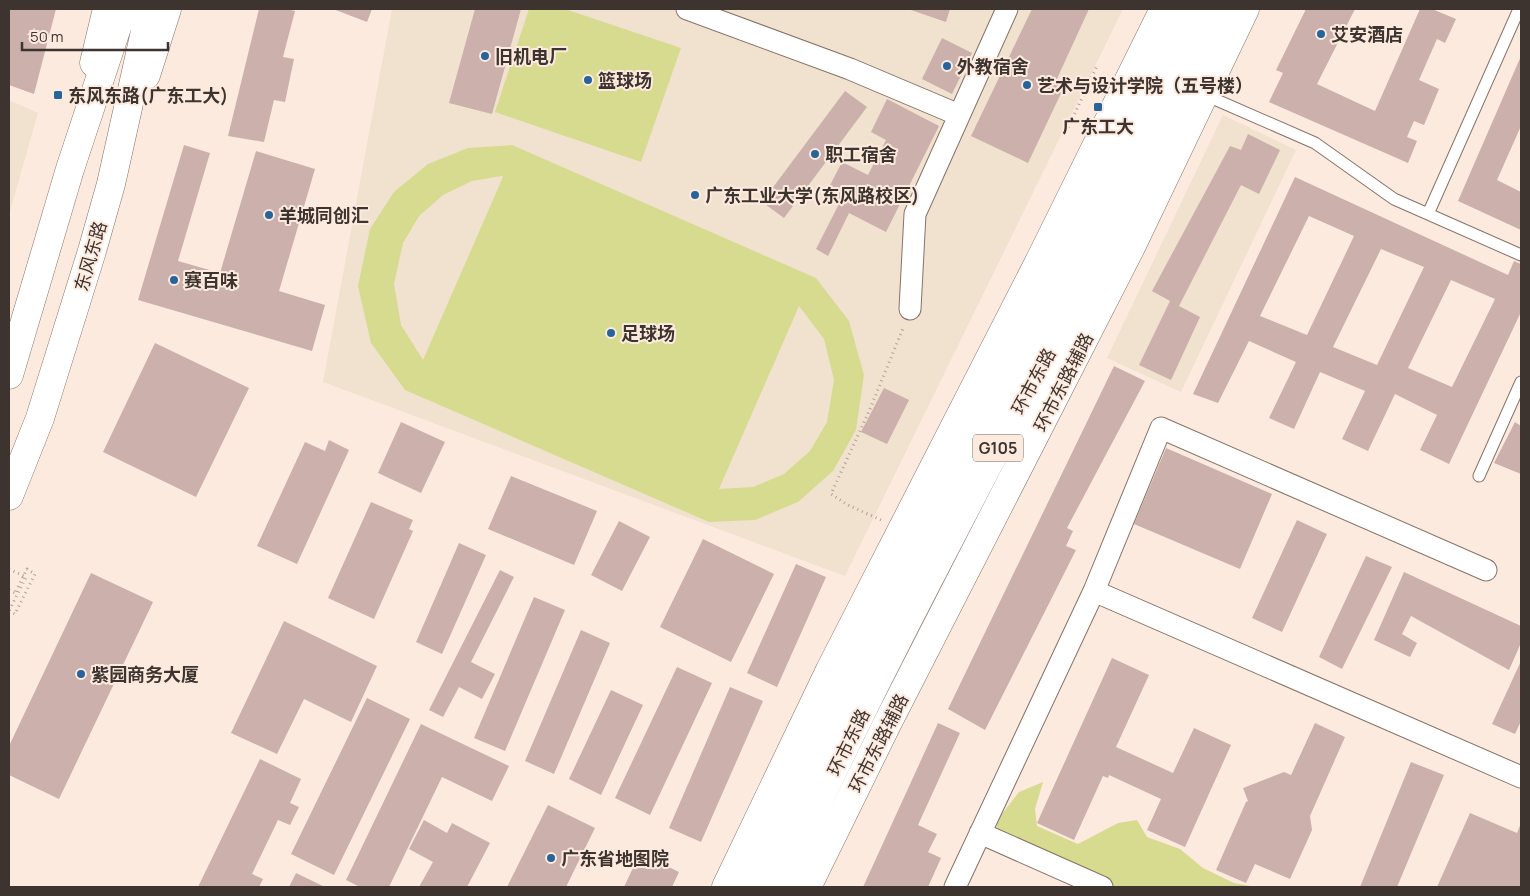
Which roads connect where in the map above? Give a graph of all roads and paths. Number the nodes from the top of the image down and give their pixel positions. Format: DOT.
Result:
graph roads {
  1 [pos="107,9"];
  2 [pos="123,9"];
  3 [pos="150,9"];
  4 [pos="167,9"];
  5 [pos="688,9"];
  6 [pos="1008,9"];
  7 [pos="1164,9"];
  8 [pos="1190,9"];
  9 [pos="1218,9"];
  10 [pos="1245,9"];
  11 [pos="1519,9"];
  12 [pos="1097,66"];
  13 [pos="1205,95"];
  14 [pos="960,115"];
  15 [pos="1066,132"];
  16 [pos="70,170"];
  17 [pos="111,184"];
  18 [pos="1428,214"];
  19 [pos="1521,254"];
  20 [pos="910,310"];
  21 [pos="9,375"];
  22 [pos="1521,382"];
  23 [pos="1479,476"];
  24 [pos="9,496"];
  25 [pos="886,522"];
  26 [pos="9,569"];
  27 [pos="1486,570"];
  28 [pos="9,590"];
  29 [pos="1094,591"];
  30 [pos="9,611"];
  31 [pos="1521,777"];
  32 [pos="980,833"];
  33 [pos="783,886"];
  34 [pos="726,887"];
  35 [pos="753,887"];
  36 [pos="807,887"];
  37 [pos="955,887"];
  38 [pos="1102,887"];
  1 -- 16 [label="main road"];
  2 -- 16 [label="main road"];
  3 -- 17 [label="main road, 东风东路"];
  4 -- 17 [label="main road"];
  5 -- 14 [label="street"];
  6 -- 14 [label="street"];
  7 -- 34 [label="main road"];
  8 -- 35 [label="main road, 环市东路 / G105"];
  9 -- 33 [label="main road, 环市东路 / G105"];
  10 -- 13 [label="main road, 环市东路辅路"];
  11 -- 18 [label="lane"];
  12 -- 15 [label="path"];
  13 -- 18 [label="lane"];
  13 -- 36 [label="main road, 环市东路辅路"];
  14 -- 20 [label="street"];
  16 -- 21 [label="main road"];
  17 -- 24 [label="main road, 东风东路"];
  18 -- 19 [label="lane"];
  20 -- 25 [label="path"];
  22 -- 23 [label="lane"];
  26 -- 30 [label="path, bridge"];
  27 -- 29 [label="street"];
  28 -- 30 [label="path, bridge"];
  29 -- 31 [label="street"];
  29 -- 32 [label="street"];
  32 -- 37 [label="street"];
  32 -- 38 [label="street"];
}
